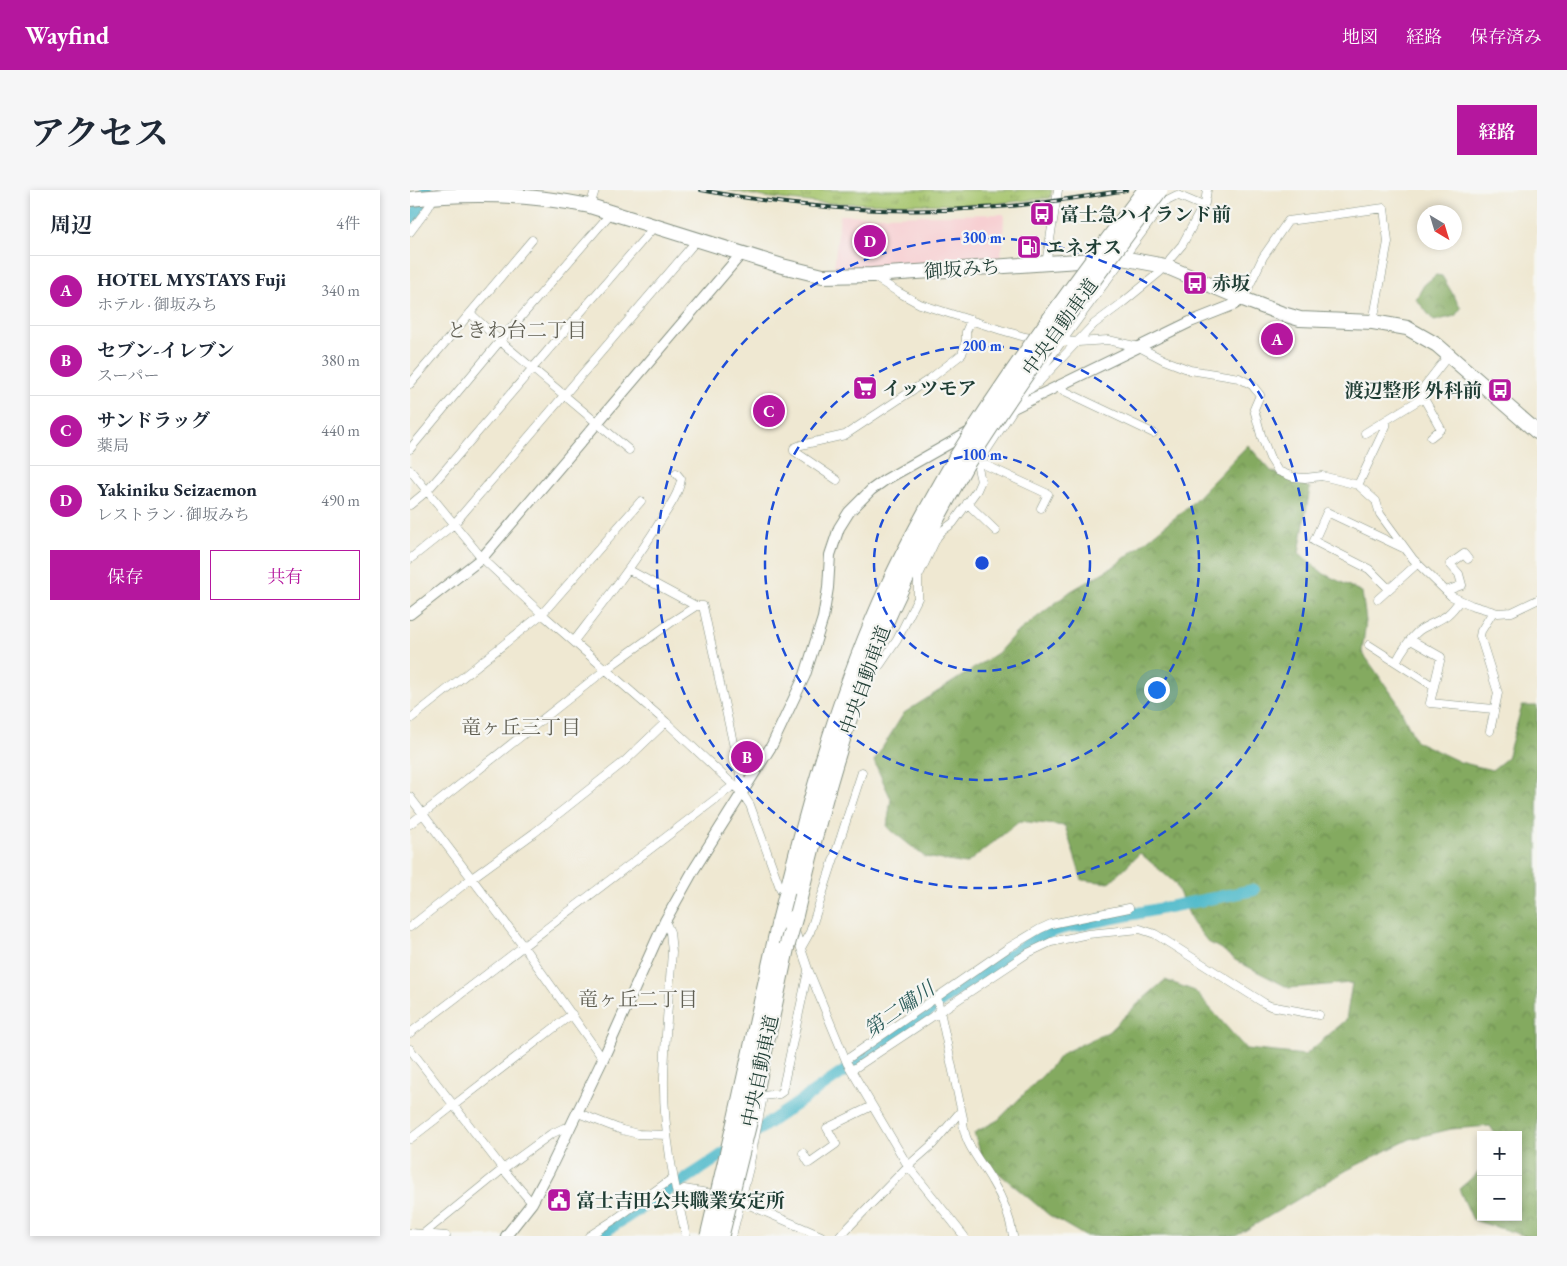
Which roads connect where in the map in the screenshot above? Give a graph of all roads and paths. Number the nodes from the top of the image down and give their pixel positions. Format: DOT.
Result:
graph roads {
  1 [pos="596,190"];
  2 [pos="1058,190"];
  3 [pos="1145,190"];
  4 [pos="1160,190"];
  5 [pos="1208,190"];
  6 [pos="422,198"];
  7 [pos="590,206"];
  8 [pos="1203,206"];
  9 [pos="612,213"];
  10 [pos="654,226"];
  11 [pos="410,232"];
  12 [pos="532,240"];
  13 [pos="697,240"];
  14 [pos="742,253"];
  15 [pos="1122,258"];
  16 [pos="1170,260"];
  17 [pos="1046,264"];
  18 [pos="1160,272"];
  19 [pos="872,275"];
  20 [pos="1243,299"];
  21 [pos="470,313"];
  22 [pos="971,320"];
  23 [pos="1373,322"];
  24 [pos="500,341"];
  25 [pos="1061,342"];
  26 [pos="1078,342"];
  27 [pos="1139,347"];
  28 [pos="1448,356"];
  29 [pos="533,369"];
  30 [pos="410,384"];
  31 [pos="1056,387"];
  32 [pos="1024,393"];
  33 [pos="564,395"];
  34 [pos="1424,398"];
  35 [pos="1014,407"];
  36 [pos="1386,420"];
  37 [pos="597,423"];
  38 [pos="1153,432"];
  39 [pos="1537,432"];
  40 [pos="1365,433"];
  41 [pos="1431,437"];
  42 [pos="410,449"];
  43 [pos="629,450"];
  44 [pos="967,462"];
  45 [pos="410,470"];
  46 [pos="676,473"];
  47 [pos="837,480"];
  48 [pos="1358,485"];
  49 [pos="427,491"];
  50 [pos="641,501"];
  51 [pos="967,503"];
  52 [pos="410,505"];
  53 [pos="1041,508"];
  54 [pos="454,524"];
  55 [pos="996,531"];
  56 [pos="1405,549"];
  57 [pos="482,558"];
  58 [pos="410,559"];
  59 [pos="1468,559"];
  60 [pos="1418,564"];
  61 [pos="629,570"];
  62 [pos="1389,589"];
  63 [pos="1446,591"];
  64 [pos="1378,599"];
  65 [pos="1460,600"];
  66 [pos="1537,600"];
  67 [pos="696,606"];
  68 [pos="1493,612"];
  69 [pos="410,614"];
  70 [pos="542,614"];
  71 [pos="1411,640"];
  72 [pos="574,641"];
  73 [pos="1369,645"];
  74 [pos="1396,662"];
  75 [pos="880,664"];
  76 [pos="605,670"];
  77 [pos="1433,686"];
  78 [pos="1494,709"];
  79 [pos="410,719"];
  80 [pos="666,722"];
  81 [pos="1490,731"];
  82 [pos="862,772"];
  83 [pos="734,785"];
  84 [pos="742,793"];
  85 [pos="410,797"];
  86 [pos="423,814"];
  87 [pos="410,824"];
  88 [pos="472,878"];
  89 [pos="1129,908"];
  90 [pos="666,921"];
  91 [pos="410,927"];
  92 [pos="523,946"];
  93 [pos="794,947"];
  94 [pos="808,969"];
  95 [pos="937,998"];
  96 [pos="940,1010"];
  97 [pos="572,1014"];
  98 [pos="1319,1014"];
  99 [pos="410,1033"];
  100 [pos="410,1049"];
  101 [pos="603,1059"];
  102 [pos="848,1065"];
  103 [pos="454,1105"];
  104 [pos="872,1106"];
  105 [pos="961,1111"];
  106 [pos="578,1113"];
  107 [pos="570,1129"];
  108 [pos="667,1135"];
  109 [pos="410,1139"];
  110 [pos="803,1153"];
  111 [pos="908,1166"];
  112 [pos="503,1169"];
  113 [pos="674,1179"];
  114 [pos="676,1192"];
  115 [pos="741,1201"];
  116 [pos="532,1203"];
  117 [pos="410,1233"];
  118 [pos="423,1234"];
  119 [pos="446,1236"];
  120 [pos="506,1236"];
  121 [pos="589,1236"];
  122 [pos="686,1236"];
  123 [pos="708,1236"];
  124 [pos="721,1236"];
  125 [pos="732,1236"];
  126 [pos="821,1236"];
  127 [pos="840,1236"];
  128 [pos="964,1236"];
  129 [pos="1013,1236"];
  1 -- 7 [label="street"];
  2 -- 17 [label="street"];
  3 -- 44 [label="highway, 中央自動車道, bridge"];
  4 -- 44 [label="highway, 中央自動車道, bridge"];
  5 -- 8 [label="street"];
  6 -- 7 [label="highway, 御坂みち"];
  6 -- 11 [label="street"];
  7 -- 9 [label="highway, 御坂みち"];
  8 -- 15 [label="street"];
  8 -- 16 [label="street"];
  9 -- 10 [label="highway, 御坂みち"];
  9 -- 24 [label="street"];
  10 -- 13 [label="highway, 御坂みち"];
  10 -- 29 [label="street"];
  12 -- 21 [label="street"];
  13 -- 14 [label="highway, 御坂みち"];
  13 -- 33 [label="street"];
  14 -- 19 [label="highway, 御坂みち"];
  14 -- 37 [label="street"];
  15 -- 17 [label="highway, 御坂みち"];
  15 -- 20 [label="highway, 御坂みち"];
  15 -- 25 [label="street"];
  17 -- 19 [label="highway, 御坂みち"];
  18 -- 26 [label="street"];
  19 -- 22 [label="street"];
  20 -- 23 [label="highway, 御坂みち"];
  20 -- 23 [label="street"];
  20 -- 27 [label="street"];
  21 -- 24 [label="street"];
  21 -- 30 [label="street"];
  22 -- 25 [label="street"];
  22 -- 47 [label="street"];
  23 -- 28 [label="highway, 御坂みち"];
  24 -- 29 [label="street"];
  24 -- 42 [label="street"];
  25 -- 26 [label="street"];
  25 -- 32 [label="street"];
  26 -- 27 [label="street"];
  26 -- 32 [label="street"];
  27 -- 31 [label="street"];
  27 -- 48 [label="street"];
  28 -- 34 [label="street"];
  28 -- 39 [label="highway, 御坂みち"];
  29 -- 33 [label="street"];
  29 -- 49 [label="street"];
  31 -- 35 [label="street"];
  31 -- 38 [label="street"];
  32 -- 35 [label="street"];
  33 -- 37 [label="street"];
  33 -- 54 [label="street"];
  34 -- 36 [label="street"];
  34 -- 41 [label="street"];
  35 -- 44 [label="street"];
  35 -- 84 [label="street"];
  36 -- 40 [label="street"];
  36 -- 48 [label="street"];
  37 -- 43 [label="street"];
  37 -- 57 [label="street"];
  44 -- 51 [label="street"];
  44 -- 53 [label="street"];
  44 -- 93 [label="highway, 中央自動車道, bridge"];
  44 -- 123 [label="highway, 中央自動車道, bridge"];
  45 -- 49 [label="street"];
  46 -- 61 [label="street"];
  48 -- 56 [label="street"];
  49 -- 52 [label="street"];
  49 -- 54 [label="street"];
  50 -- 70 [label="street"];
  51 -- 55 [label="street"];
  51 -- 75 [label="street"];
  54 -- 57 [label="street"];
  54 -- 58 [label="street"];
  56 -- 60 [label="street"];
  56 -- 62 [label="street"];
  57 -- 69 [label="street"];
  57 -- 70 [label="street"];
  59 -- 63 [label="street"];
  60 -- 62 [label="street"];
  60 -- 63 [label="street"];
  61 -- 67 [label="street"];
  61 -- 72 [label="street"];
  62 -- 64 [label="street"];
  63 -- 65 [label="street"];
  65 -- 68 [label="street"];
  65 -- 71 [label="street"];
  66 -- 68 [label="street"];
  67 -- 76 [label="street"];
  67 -- 84 [label="street"];
  68 -- 78 [label="street"];
  70 -- 72 [label="street"];
  70 -- 79 [label="street"];
  71 -- 74 [label="street"];
  71 -- 77 [label="street"];
  72 -- 76 [label="street"];
  73 -- 74 [label="street"];
  74 -- 77 [label="street"];
  76 -- 80 [label="street"];
  76 -- 86 [label="street"];
  77 -- 78 [label="street"];
  78 -- 81 [label="street"];
  80 -- 83 [label="street"];
  80 -- 88 [label="street"];
  82 -- 93 [label="street"];
  83 -- 84 [label="street"];
  83 -- 92 [label="street"];
  84 -- 90 [label="street"];
  84 -- 93 [label="street"];
  85 -- 86 [label="street"];
  86 -- 87 [label="street"];
  86 -- 88 [label="street"];
  88 -- 91 [label="street"];
  88 -- 92 [label="street"];
  89 -- 95 [label="street"];
  90 -- 101 [label="street"];
  90 -- 108 [label="street"];
  92 -- 97 [label="street"];
  92 -- 99 [label="street"];
  93 -- 94 [label="street"];
  93 -- 124 [label="highway, 中央自動車道, bridge"];
  94 -- 102 [label="street"];
  94 -- 115 [label="street"];
  95 -- 96 [label="street"];
  95 -- 102 [label="street"];
  96 -- 98 [label="street"];
  96 -- 102 [label="street"];
  96 -- 105 [label="street"];
  97 -- 101 [label="street"];
  97 -- 103 [label="street"];
  100 -- 103 [label="street"];
  101 -- 106 [label="street"];
  102 -- 104 [label="street"];
  103 -- 109 [label="street"];
  103 -- 112 [label="street"];
  104 -- 110 [label="street"];
  104 -- 111 [label="street"];
  105 -- 111 [label="street"];
  105 -- 129 [label="street"];
  106 -- 107 [label="street"];
  106 -- 108 [label="street"];
  107 -- 112 [label="street"];
  107 -- 116 [label="street"];
  108 -- 113 [label="street"];
  111 -- 127 [label="street"];
  111 -- 128 [label="street"];
  112 -- 116 [label="street"];
  112 -- 118 [label="street"];
  113 -- 114 [label="street"];
  113 -- 121 [label="street"];
  114 -- 115 [label="street"];
  114 -- 122 [label="street"];
  115 -- 125 [label="street"];
  115 -- 126 [label="street"];
  116 -- 120 [label="street"];
  117 -- 118 [label="street"];
  118 -- 119 [label="street"];
}
